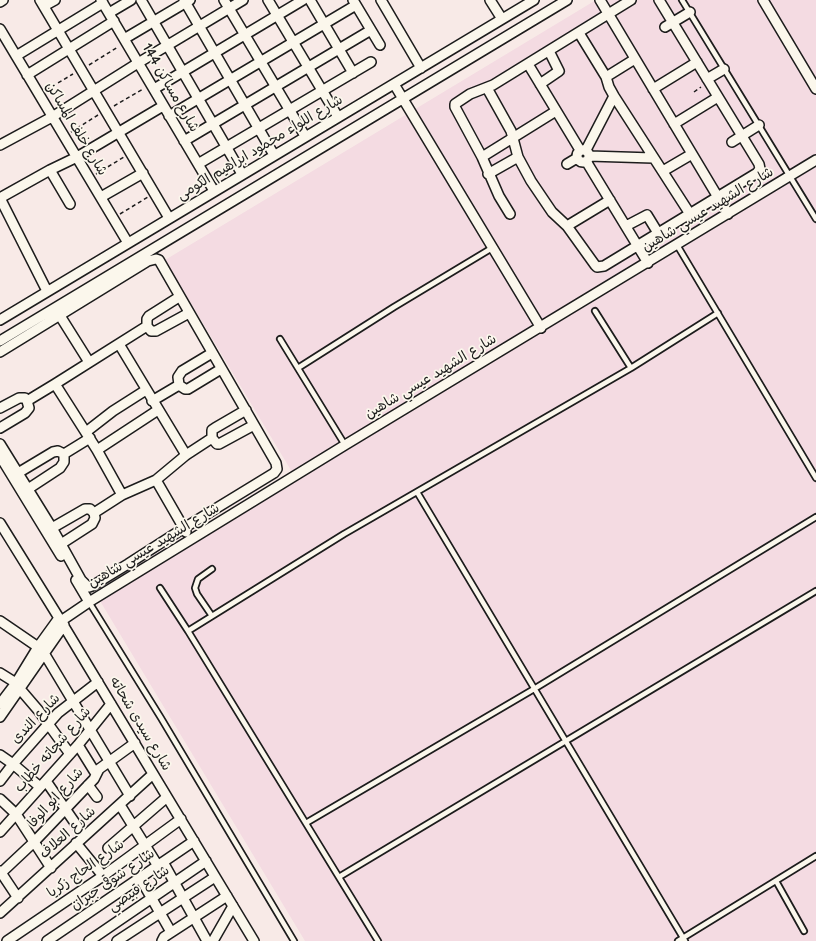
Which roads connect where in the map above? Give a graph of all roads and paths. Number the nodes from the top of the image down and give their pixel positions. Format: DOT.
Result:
graph roads {
  1 [pos="3,0"];
  2 [pos="55,0"];
  3 [pos="131,0"];
  4 [pos="141,0"];
  5 [pos="243,0"];
  6 [pos="268,0"];
  7 [pos="303,0"];
  8 [pos="310,0"];
  9 [pos="381,0"];
  10 [pos="490,0"];
  11 [pos="534,0"];
  12 [pos="568,0"];
  13 [pos="600,0"];
  14 [pos="631,0"];
  15 [pos="660,0"];
  16 [pos="682,0"];
  17 [pos="763,0"];
  18 [pos="186,1"];
  19 [pos="0,2"];
  20 [pos="102,2"];
  21 [pos="355,2"];
  22 [pos="42,3"];
  23 [pos="227,4"];
  24 [pos="690,12"];
  25 [pos="609,14"];
  26 [pos="277,15"];
  27 [pos="111,17"];
  28 [pos="502,19"];
  29 [pos="154,22"];
  30 [pos="673,22"];
  31 [pos="324,24"];
  32 [pos="199,26"];
  33 [pos="665,27"];
  34 [pos="0,29"];
  35 [pos="371,30"];
  36 [pos="59,31"];
  37 [pos="579,33"];
  38 [pos="245,35"];
  39 [pos="124,39"];
  40 [pos="293,42"];
  41 [pos="167,45"];
  42 [pos="380,45"];
  43 [pos="69,49"];
  44 [pos="339,49"];
  45 [pos="548,51"];
  46 [pos="215,53"];
  47 [pos="16,56"];
  48 [pos="635,59"];
  49 [pos="261,61"];
  50 [pos="371,62"];
  51 [pos="697,62"];
  52 [pos="138,63"];
  53 [pos="528,64"];
  54 [pos="308,67"];
  55 [pos="421,68"];
  56 [pos="724,69"];
  57 [pos="183,72"];
  58 [pos="353,73"];
  59 [pos="27,75"];
  60 [pos="606,77"];
  61 [pos="708,79"];
  62 [pos="230,80"];
  63 [pos="394,84"];
  64 [pos="540,84"];
  65 [pos="276,86"];
  66 [pos="487,88"];
  67 [pos="154,89"];
  68 [pos="653,89"];
  69 [pos="816,89"];
  70 [pos="94,90"];
  71 [pos="322,91"];
  72 [pos="614,96"];
  73 [pos="718,97"];
  74 [pos="198,98"];
  75 [pos="403,99"];
  76 [pos="245,105"];
  77 [pos="164,106"];
  78 [pos="290,110"];
  79 [pos="556,111"];
  80 [pos="169,116"];
  81 [pos="52,117"];
  82 [pos="338,117"];
  83 [pos="213,124"];
  84 [pos="674,124"];
  85 [pos="759,125"];
  86 [pos="259,128"];
  87 [pos="119,132"];
  88 [pos="305,136"];
  89 [pos="742,136"];
  90 [pos="513,137"];
  91 [pos="184,141"];
  92 [pos="732,142"];
  93 [pos="0,145"];
  94 [pos="226,147"];
  95 [pos="131,153"];
  96 [pos="692,154"];
  97 [pos="274,155"];
  98 [pos="584,155"];
  99 [pos="77,157"];
  100 [pos="482,157"];
  101 [pos="518,157"];
  102 [pos="653,158"];
  103 [pos="816,160"];
  104 [pos="198,164"];
  105 [pos="567,164"];
  106 [pos="50,170"];
  107 [pos="663,171"];
  108 [pos="143,173"];
  109 [pos="242,174"];
  110 [pos="488,174"];
  111 [pos="790,176"];
  112 [pos="89,178"];
  113 [pos="214,191"];
  114 [pos="155,193"];
  115 [pos="101,197"];
  116 [pos="718,197"];
  117 [pos="0,198"];
  118 [pos="610,200"];
  119 [pos="70,204"];
  120 [pos="510,214"];
  121 [pos="690,214"];
  122 [pos="728,214"];
  123 [pos="113,218"];
  124 [pos="169,218"];
  125 [pos="816,219"];
  126 [pos="567,226"];
  127 [pos="626,226"];
  128 [pos="658,233"];
  129 [pos="128,242"];
  130 [pos="677,245"];
  131 [pos="638,246"];
  132 [pos="492,248"];
  133 [pos="648,263"];
  134 [pos="47,291"];
  135 [pos="179,297"];
  136 [pos="595,311"];
  137 [pos="57,312"];
  138 [pos="189,313"];
  139 [pos="718,313"];
  140 [pos="0,320"];
  141 [pos="147,326"];
  142 [pos="540,328"];
  143 [pos="280,339"];
  144 [pos="0,341"];
  145 [pos="119,344"];
  146 [pos="0,352"];
  147 [pos="212,353"];
  148 [pos="89,362"];
  149 [pos="298,368"];
  150 [pos="631,368"];
  151 [pos="221,369"];
  152 [pos="56,384"];
  153 [pos="179,385"];
  154 [pos="146,390"];
  155 [pos="27,401"];
  156 [pos="152,401"];
  157 [pos="0,408"];
  158 [pos="158,410"];
  159 [pos="246,410"];
  160 [pos="254,425"];
  161 [pos="0,428"];
  162 [pos="88,435"];
  163 [pos="212,438"];
  164 [pos="0,444"];
  165 [pos="345,445"];
  166 [pos="97,450"];
  167 [pos="64,454"];
  168 [pos="186,454"];
  169 [pos="0,456"];
  170 [pos="18,473"];
  171 [pos="816,478"];
  172 [pos="156,480"];
  173 [pos="28,489"];
  174 [pos="417,492"];
  175 [pos="122,495"];
  176 [pos="94,513"];
  177 [pos="41,516"];
  178 [pos="816,517"];
  179 [pos="0,523"];
  180 [pos="52,528"];
  181 [pos="184,528"];
  182 [pos="191,540"];
  183 [pos="61,544"];
  184 [pos="212,569"];
  185 [pos="160,588"];
  186 [pos="816,591"];
  187 [pos="89,602"];
  188 [pos="212,616"];
  189 [pos="0,621"];
  190 [pos="61,621"];
  191 [pos="188,631"];
  192 [pos="41,650"];
  193 [pos="0,673"];
  194 [pos="98,682"];
  195 [pos="18,686"];
  196 [pos="534,689"];
  197 [pos="73,701"];
  198 [pos="0,704"];
  199 [pos="111,704"];
  200 [pos="0,717"];
  201 [pos="49,723"];
  202 [pos="91,730"];
  203 [pos="566,742"];
  204 [pos="135,743"];
  205 [pos="78,745"];
  206 [pos="70,754"];
  207 [pos="0,755"];
  208 [pos="110,762"];
  209 [pos="13,764"];
  210 [pos="96,774"];
  211 [pos="154,774"];
  212 [pos="0,781"];
  213 [pos="43,784"];
  214 [pos="88,785"];
  215 [pos="130,796"];
  216 [pos="97,797"];
  217 [pos="167,797"];
  218 [pos="0,799"];
  219 [pos="120,805"];
  220 [pos="66,809"];
  221 [pos="16,814"];
  222 [pos="181,819"];
  223 [pos="306,823"];
  224 [pos="133,825"];
  225 [pos="0,832"];
  226 [pos="84,836"];
  227 [pos="194,841"];
  228 [pos="34,842"];
  229 [pos="76,844"];
  230 [pos="145,845"];
  231 [pos="108,848"];
  232 [pos="816,856"];
  233 [pos="206,861"];
  234 [pos="160,864"];
  235 [pos="51,868"];
  236 [pos="0,873"];
  237 [pos="103,876"];
  238 [pos="215,877"];
  239 [pos="339,877"];
  240 [pos="140,878"];
  241 [pos="776,881"];
  242 [pos="174,882"];
  243 [pos="227,896"];
  244 [pos="18,898"];
  245 [pos="152,898"];
  246 [pos="183,898"];
  247 [pos="233,906"];
  248 [pos="0,913"];
  249 [pos="160,913"];
  250 [pos="194,917"];
  251 [pos="804,931"];
  252 [pos="171,932"];
  253 [pos="684,939"];
  254 [pos="7,941"];
  255 [pos="47,941"];
  256 [pos="89,941"];
  257 [pos="118,941"];
  258 [pos="162,941"];
  259 [pos="207,941"];
  260 [pos="213,941"];
  261 [pos="254,941"];
  262 [pos="294,941"];
  263 [pos="378,941"];
  264 [pos="678,941"];
  1 -- 19 [label="street"];
  2 -- 22 [label="street"];
  3 -- 27 [label="street"];
  4 -- 29 [label="street"];
  5 -- 23 [label="street"];
  6 -- 26 [label="street"];
  7 -- 26 [label="street"];
  8 -- 31 [label="street"];
  9 -- 55 [label="street"];
  10 -- 28 [label="street"];
  11 -- 28 [label="street, شارع اللواء محمود ابراهيم الكومى"];
  12 -- 75 [label="street"];
  13 -- 25 [label="street"];
  14 -- 25 [label="street"];
  15 -- 30 [label="street"];
  16 -- 24 [label="lane"];
  17 -- 69 [label="street"];
  18 -- 29 [label="street"];
  18 -- 32 [label="street"];
  20 -- 27 [label="street, شارع مساكن 144"];
  20 -- 36 [label="street"];
  21 -- 31 [label="street"];
  21 -- 35 [label="street"];
  22 -- 36 [label="street"];
  23 -- 32 [label="street"];
  23 -- 38 [label="street"];
  24 -- 30 [label="street"];
  24 -- 56 [label="lane"];
  25 -- 37 [label="street"];
  25 -- 48 [label="street"];
  26 -- 38 [label="street"];
  26 -- 40 [label="street"];
  27 -- 39 [label="street, شارع مساكن 144"];
  27 -- 43 [label="street"];
  28 -- 55 [label="street, شارع اللواء محمود ابراهيم الكومى"];
  29 -- 39 [label="street"];
  29 -- 41 [label="street"];
  30 -- 33 [label="street"];
  30 -- 51 [label="street"];
  31 -- 40 [label="street"];
  31 -- 44 [label="street"];
  32 -- 41 [label="street"];
  32 -- 46 [label="street"];
  34 -- 47 [label="street, شارع خلف المساكن"];
  35 -- 42 [label="street"];
  35 -- 44 [label="street"];
  36 -- 43 [label="street"];
  36 -- 47 [label="street"];
  37 -- 45 [label="street"];
  37 -- 60 [label="street"];
  38 -- 46 [label="street"];
  38 -- 49 [label="street"];
  39 -- 52 [label="street, شارع مساكن 144"];
  40 -- 49 [label="street"];
  40 -- 54 [label="street"];
  41 -- 52 [label="street"];
  41 -- 57 [label="street"];
  43 -- 59 [label="street"];
  43 -- 70 [label="street"];
  44 -- 54 [label="street"];
  44 -- 58 [label="street"];
  45 -- 53 [label="street"];
  45 -- 64 [label="street"];
  46 -- 57 [label="street"];
  46 -- 62 [label="street"];
  47 -- 59 [label="street, شارع خلف المساكن"];
  48 -- 60 [label="street"];
  48 -- 68 [label="street"];
  49 -- 62 [label="street"];
  49 -- 65 [label="street"];
  50 -- 58 [label="street"];
  51 -- 61 [label="street"];
  51 -- 68 [label="street"];
  52 -- 67 [label="street, شارع مساكن 144"];
  52 -- 70 [label="street"];
  53 -- 64 [label="street"];
  53 -- 66 [label="street"];
  54 -- 65 [label="street"];
  54 -- 71 [label="street"];
  55 -- 63 [label="street, شارع اللواء محمود ابراهيم الكومى"];
  56 -- 61 [label="street"];
  56 -- 85 [label="lane"];
  57 -- 67 [label="street"];
  57 -- 74 [label="street"];
  58 -- 71 [label="street"];
  59 -- 81 [label="street, شارع خلف المساكن"];
  60 -- 72 [label="street"];
  61 -- 73 [label="street"];
  62 -- 74 [label="street"];
  62 -- 76 [label="street"];
  63 -- 75 [label="street"];
  63 -- 82 [label="street, شارع اللواء محمود ابراهيم الكومى"];
  64 -- 79 [label="street"];
  65 -- 76 [label="street"];
  65 -- 78 [label="street"];
  66 -- 90 [label="street"];
  66 -- 100 [label="street"];
  67 -- 77 [label="street, شارع مساكن 144"];
  68 -- 84 [label="street"];
  70 -- 81 [label="street"];
  70 -- 87 [label="street"];
  71 -- 78 [label="street"];
  71 -- 82 [label="street"];
  72 -- 98 [label="street"];
  72 -- 102 [label="street"];
  73 -- 84 [label="street"];
  73 -- 89 [label="street"];
  74 -- 80 [label="street"];
  74 -- 83 [label="street"];
  75 -- 132 [label="street"];
  75 -- 137 [label="street"];
  76 -- 83 [label="street"];
  76 -- 86 [label="street"];
  77 -- 80 [label="street, شارع مساكن 144"];
  77 -- 87 [label="street"];
  78 -- 86 [label="street"];
  78 -- 88 [label="street"];
  79 -- 90 [label="street"];
  79 -- 98 [label="street"];
  80 -- 91 [label="street, شارع مساكن 144"];
  81 -- 93 [label="street"];
  81 -- 99 [label="street, شارع خلف المساكن"];
  82 -- 88 [label="street, شارع اللواء محمود ابراهيم الكومى"];
  83 -- 91 [label="street"];
  83 -- 94 [label="street"];
  84 -- 96 [label="street"];
  85 -- 89 [label="street"];
  85 -- 111 [label="lane"];
  86 -- 94 [label="street"];
  86 -- 97 [label="street"];
  87 -- 95 [label="street"];
  87 -- 99 [label="street"];
  88 -- 97 [label="street, شارع اللواء محمود ابراهيم الكومى"];
  89 -- 92 [label="street"];
  89 -- 116 [label="street"];
  90 -- 100 [label="street"];
  90 -- 101 [label="street"];
  91 -- 104 [label="street, شارع مساكن 144"];
  94 -- 104 [label="street"];
  94 -- 109 [label="street"];
  95 -- 108 [label="street"];
  95 -- 112 [label="path"];
  96 -- 107 [label="street"];
  96 -- 116 [label="street"];
  97 -- 109 [label="street, شارع اللواء محمود ابراهيم الكومى"];
  98 -- 102 [label="street"];
  98 -- 105 [label="street"];
  98 -- 118 [label="street"];
  99 -- 106 [label="street"];
  99 -- 112 [label="street, شارع خلف المساكن"];
  100 -- 110 [label="street"];
  101 -- 110 [label="street"];
  101 -- 126 [label="street"];
  102 -- 107 [label="street"];
  103 -- 111 [label="street, شارع الشهيد عيسي شاهين"];
  104 -- 113 [label="street, شارع مساكن 144"];
  106 -- 117 [label="street"];
  106 -- 119 [label="street"];
  107 -- 121 [label="street"];
  108 -- 114 [label="street"];
  108 -- 115 [label="street"];
  109 -- 113 [label="street, شارع اللواء محمود ابراهيم الكومى"];
  110 -- 120 [label="street"];
  111 -- 122 [label="street, شارع الشهيد عيسي شاهين"];
  111 -- 125 [label="lane"];
  112 -- 115 [label="street, شارع خلف المساكن"];
  113 -- 124 [label="street, شارع اللواء محمود ابراهيم الكومى"];
  114 -- 123 [label="path"];
  114 -- 124 [label="street"];
  115 -- 123 [label="street, شارع خلف المساكن"];
  116 -- 121 [label="street"];
  116 -- 122 [label="street"];
  117 -- 134 [label="street"];
  118 -- 126 [label="street"];
  118 -- 127 [label="street"];
  121 -- 128 [label="street"];
  122 -- 130 [label="street, شارع الشهيد عيسي شاهين"];
  123 -- 129 [label="street, شارع خلف المساكن"];
  124 -- 129 [label="street, شارع اللواء محمود ابراهيم الكومى"];
  126 -- 131 [label="street"];
  127 -- 128 [label="street"];
  127 -- 131 [label="street"];
  128 -- 131 [label="street"];
  129 -- 134 [label="street, شارع اللواء محمود ابراهيم الكومى"];
  130 -- 133 [label="street, شارع الشهيد عيسي شاهين"];
  130 -- 139 [label="lane"];
  131 -- 133 [label="street"];
  132 -- 142 [label="street"];
  132 -- 149 [label="lane"];
  133 -- 142 [label="street, شارع الشهيد عيسي شاهين"];
  134 -- 140 [label="street, شارع اللواء محمود ابراهيم الكومى"];
  135 -- 137 [label="street"];
  135 -- 138 [label="street"];
  135 -- 141 [label="street"];
  136 -- 150 [label="lane"];
  137 -- 144 [label="street"];
  137 -- 146 [label="street"];
  137 -- 148 [label="street"];
  138 -- 141 [label="street"];
  138 -- 147 [label="street"];
  139 -- 150 [label="lane"];
  139 -- 171 [label="lane"];
  141 -- 145 [label="street"];
  142 -- 165 [label="street, شارع الشهيد عيسي شاهين"];
  143 -- 149 [label="lane"];
  145 -- 148 [label="street"];
  145 -- 154 [label="street"];
  147 -- 151 [label="street"];
  147 -- 153 [label="street"];
  148 -- 152 [label="street"];
  149 -- 165 [label="lane"];
  150 -- 174 [label="lane"];
  151 -- 153 [label="street"];
  151 -- 159 [label="street"];
  152 -- 155 [label="street"];
  152 -- 162 [label="street"];
  153 -- 156 [label="street"];
  154 -- 156 [label="street"];
  154 -- 162 [label="street"];
  155 -- 157 [label="street"];
  155 -- 161 [label="street"];
  156 -- 158 [label="street"];
  158 -- 166 [label="street"];
  158 -- 168 [label="street"];
  159 -- 160 [label="street"];
  159 -- 163 [label="street"];
  160 -- 163 [label="street"];
  160 -- 181 [label="street"];
  162 -- 166 [label="street"];
  162 -- 167 [label="street"];
  163 -- 168 [label="street"];
  164 -- 170 [label="street"];
  165 -- 182 [label="street, شارع الشهيد عيسي شاهين"];
  166 -- 175 [label="street"];
  167 -- 170 [label="street"];
  167 -- 173 [label="street"];
  168 -- 172 [label="street"];
  169 -- 177 [label="street"];
  170 -- 173 [label="street"];
  172 -- 175 [label="street"];
  172 -- 181 [label="street"];
  173 -- 177 [label="street"];
  174 -- 188 [label="lane"];
  174 -- 196 [label="lane"];
  175 -- 176 [label="street"];
  176 -- 180 [label="street"];
  176 -- 183 [label="street"];
  177 -- 180 [label="street"];
  177 -- 187 [label="street"];
  178 -- 196 [label="lane"];
  179 -- 190 [label="street, شارع سيدى شحاته"];
  180 -- 183 [label="street"];
  181 -- 182 [label="street"];
  181 -- 183 [label="street"];
  182 -- 187 [label="street, شارع الشهيد عيسي شاهين"];
  184 -- 188 [label="lane"];
  185 -- 191 [label="lane"];
  186 -- 203 [label="lane"];
  187 -- 190 [label="street, شارع الشهيد عيسي شاهين"];
  187 -- 262 [label="lane"];
  188 -- 191 [label="lane"];
  189 -- 192 [label="street"];
  190 -- 192 [label="street"];
  190 -- 194 [label="street, شارع سيدى شحاته"];
  191 -- 223 [label="lane"];
  192 -- 195 [label="street"];
  192 -- 197 [label="street"];
  193 -- 195 [label="street"];
  194 -- 197 [label="street, شارع الندى"];
  194 -- 199 [label="street, شارع سيدى شحاته"];
  195 -- 198 [label="street"];
  195 -- 200 [label="street"];
  195 -- 201 [label="street"];
  196 -- 203 [label="lane"];
  196 -- 223 [label="lane"];
  197 -- 201 [label="street, شارع الندى"];
  197 -- 202 [label="street"];
  199 -- 202 [label="street, شارع شحاته خطاب"];
  199 -- 204 [label="street, شارع سيدى شحاته"];
  201 -- 206 [label="street"];
  201 -- 209 [label="street, شارع الندى"];
  202 -- 205 [label="street, شارع شحاته خطاب"];
  202 -- 208 [label="street"];
  203 -- 239 [label="lane"];
  203 -- 253 [label="lane"];
  204 -- 208 [label="street, شارع ابو الوفا"];
  204 -- 211 [label="street, شارع سيدى شحاته"];
  205 -- 206 [label="street, شارع شحاته خطاب"];
  205 -- 210 [label="street"];
  206 -- 213 [label="street, شارع شحاته خطاب"];
  207 -- 209 [label="street"];
  208 -- 210 [label="street, شارع ابو الوفا"];
  208 -- 215 [label="street"];
  209 -- 212 [label="street, شارع الندى"];
  209 -- 213 [label="street"];
  210 -- 214 [label="street, شارع ابو الوفا"];
  211 -- 215 [label="street, شارع العلاف"];
  211 -- 217 [label="street, شارع سيدى شحاته"];
  213 -- 220 [label="street"];
  213 -- 221 [label="street, شارع شحاته خطاب"];
  214 -- 216 [label="street"];
  214 -- 220 [label="street, شارع ابو الوفا"];
  215 -- 219 [label="street, شارع العلاف"];
  217 -- 222 [label="street, شارع سيدى شحاته"];
  217 -- 224 [label="street"];
  218 -- 221 [label="street"];
  219 -- 224 [label="street"];
  219 -- 226 [label="street, شارع العلاف"];
  220 -- 226 [label="street"];
  220 -- 228 [label="street, شارع ابو الوفا"];
  221 -- 225 [label="street, شارع شحاته خطاب"];
  221 -- 228 [label="street"];
  222 -- 227 [label="street, شارع سيدى شحاته"];
  222 -- 230 [label="street, شارع الحاج زكريا"];
  223 -- 239 [label="lane"];
  224 -- 230 [label="street"];
  224 -- 231 [label="street"];
  226 -- 229 [label="street, شارع العلاف"];
  227 -- 233 [label="street, شارع سيدى شحاته"];
  227 -- 234 [label="street, شارع شوقى جبران"];
  228 -- 235 [label="street"];
  228 -- 236 [label="street, شارع ابو الوفا"];
  229 -- 235 [label="street, شارع العلاف"];
  229 -- 237 [label="street"];
  230 -- 234 [label="street"];
  230 -- 237 [label="street, شارع الحاج زكريا"];
  232 -- 241 [label="lane"];
  233 -- 238 [label="street, شارع سيدى شحاته"];
  233 -- 242 [label="street, شارع قبيصي"];
  234 -- 240 [label="street, شارع شوقى جبران"];
  234 -- 242 [label="street"];
  235 -- 244 [label="street, شارع العلاف"];
  236 -- 244 [label="street"];
  237 -- 254 [label="street, شارع الحاج زكريا"];
  238 -- 243 [label="street, شارع سيدى شحاته"];
  238 -- 246 [label="street"];
  239 -- 263 [label="lane"];
  240 -- 245 [label="street"];
  240 -- 255 [label="street, شارع شوقى جبران"];
  241 -- 251 [label="lane"];
  241 -- 253 [label="lane"];
  242 -- 245 [label="street, شارع قبيصي"];
  242 -- 246 [label="street"];
  243 -- 247 [label="street, شارع سيدى شحاته"];
  243 -- 250 [label="street"];
  244 -- 248 [label="street, شارع العلاف"];
  245 -- 249 [label="street"];
  245 -- 256 [label="street, شارع قبيصي"];
  246 -- 249 [label="street"];
  246 -- 250 [label="street"];
  247 -- 260 [label="street"];
  247 -- 261 [label="street, شارع سيدى شحاته"];
  249 -- 252 [label="street"];
  249 -- 257 [label="street"];
  250 -- 252 [label="street"];
  250 -- 259 [label="street"];
  252 -- 258 [label="street"];
  253 -- 264 [label="lane"];
}
